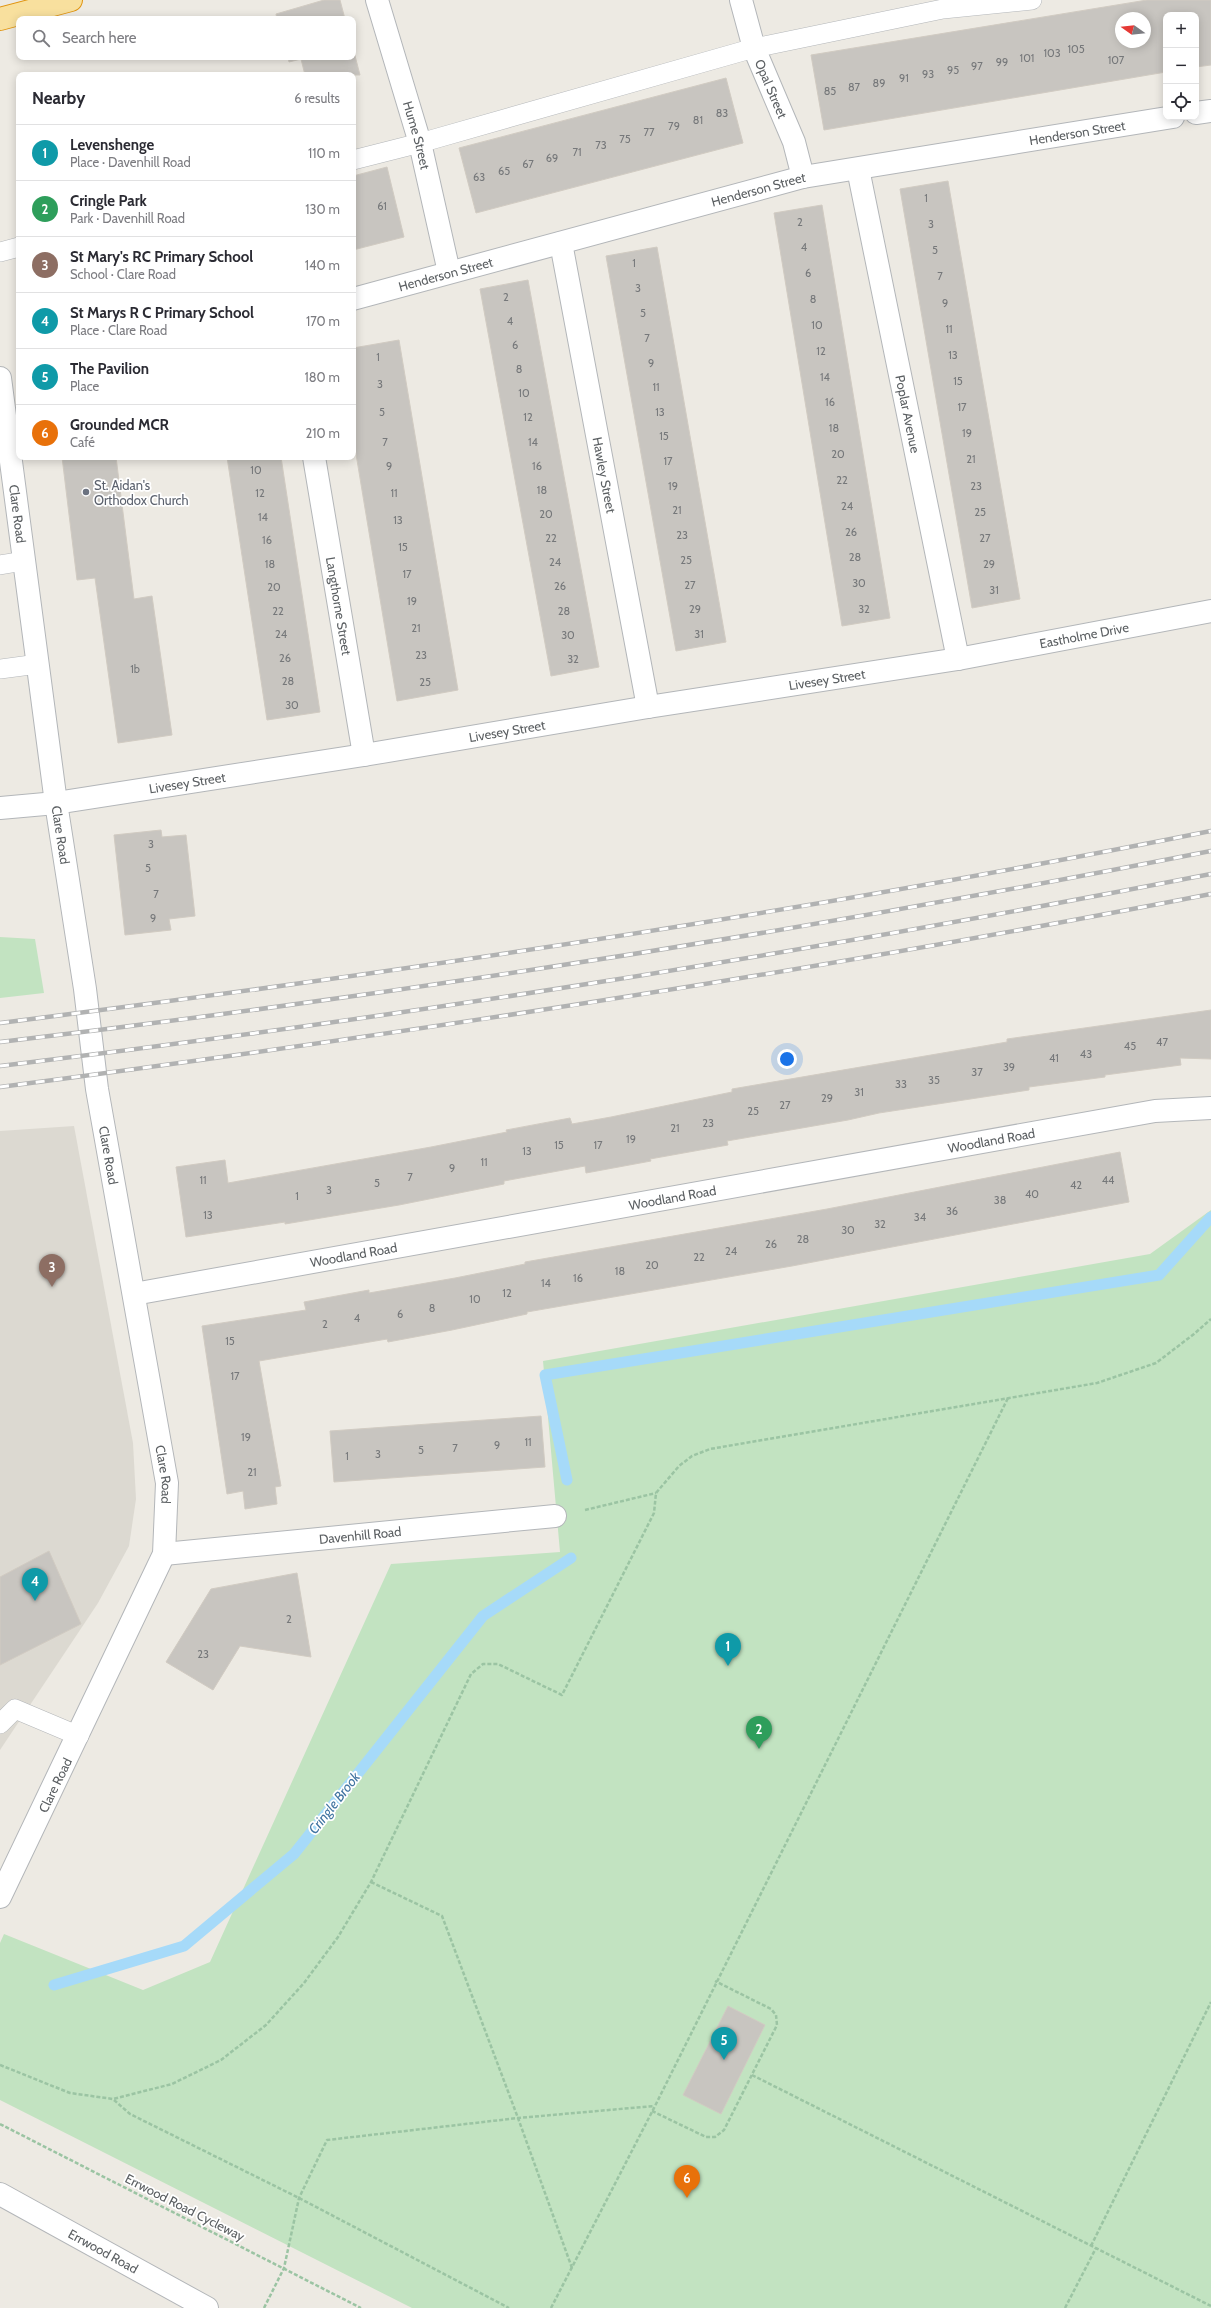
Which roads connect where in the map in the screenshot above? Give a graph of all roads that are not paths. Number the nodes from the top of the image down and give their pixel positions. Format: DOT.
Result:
graph roads {
  1 [pos="71,0"];
  2 [pos="377,0"];
  3 [pos="741,0"];
  4 [pos="1032,0"];
  5 [pos="0,19"];
  6 [pos="754,48"];
  7 [pos="1211,111"];
  8 [pos="1199,113"];
  9 [pos="1163,119"];
  10 [pos="420,143"];
  11 [pos="356,159"];
  12 [pos="858,169"];
  13 [pos="803,177"];
  14 [pos="561,243"];
  15 [pos="16,248"];
  16 [pos="0,252"];
  17 [pos="449,272"];
  18 [pos="356,298"];
  19 [pos="5,385"];
  20 [pos="315,460"];
  21 [pos="24,561"];
  22 [pos="0,565"];
  23 [pos="1211,611"];
  24 [pos="958,659"];
  25 [pos="38,664"];
  26 [pos="0,669"];
  27 [pos="648,707"];
  28 [pos="364,755"];
  29 [pos="56,803"];
  30 [pos="0,808"];
  31 [pos="1211,1108"];
  32 [pos="134,1294"];
  33 [pos="555,1516"];
  34 [pos="164,1554"];
  35 [pos="0,1724"];
  36 [pos="79,1736"];
  37 [pos="0,1898"];
  38 [pos="0,2194"];
  39 [pos="207,2308"];
  1 -- 5 [label="highway"];
  2 -- 10 [label="street, Hume Street"];
  3 -- 6 [label="street, Opal Street"];
  4 -- 6 [label="lane"];
  6 -- 10 [label="lane"];
  6 -- 13 [label="street, Opal Street"];
  7 -- 8 [label="street"];
  9 -- 12 [label="street, Henderson Street"];
  10 -- 11 [label="lane"];
  10 -- 17 [label="street, Hume Street"];
  12 -- 13 [label="street, Henderson Street"];
  12 -- 24 [label="street, Poplar Avenue"];
  13 -- 14 [label="street, Henderson Street"];
  14 -- 17 [label="street, Henderson Street"];
  14 -- 27 [label="street, Hawley Street"];
  15 -- 16 [label="lane"];
  17 -- 18 [label="street, Henderson Street"];
  19 -- 21 [label="street, Clare Road"];
  20 -- 28 [label="street, Langthorne Street"];
  21 -- 22 [label="lane"];
  21 -- 25 [label="street, Clare Road"];
  23 -- 24 [label="street, Eastholme Drive"];
  24 -- 27 [label="street, Livesey Street"];
  25 -- 26 [label="lane"];
  25 -- 29 [label="street, Clare Road"];
  27 -- 28 [label="street, Livesey Street"];
  28 -- 29 [label="street, Livesey Street"];
  29 -- 30 [label="street, Livesey Street"];
  29 -- 32 [label="street, Clare Road"];
  31 -- 32 [label="street, Woodland Road"];
  32 -- 34 [label="street, Clare Road"];
  33 -- 34 [label="street, Davenhill Road"];
  34 -- 36 [label="street, Clare Road"];
  35 -- 36 [label="lane"];
  36 -- 37 [label="street, Clare Road"];
  38 -- 39 [label="street, Errwood Road"];
}
